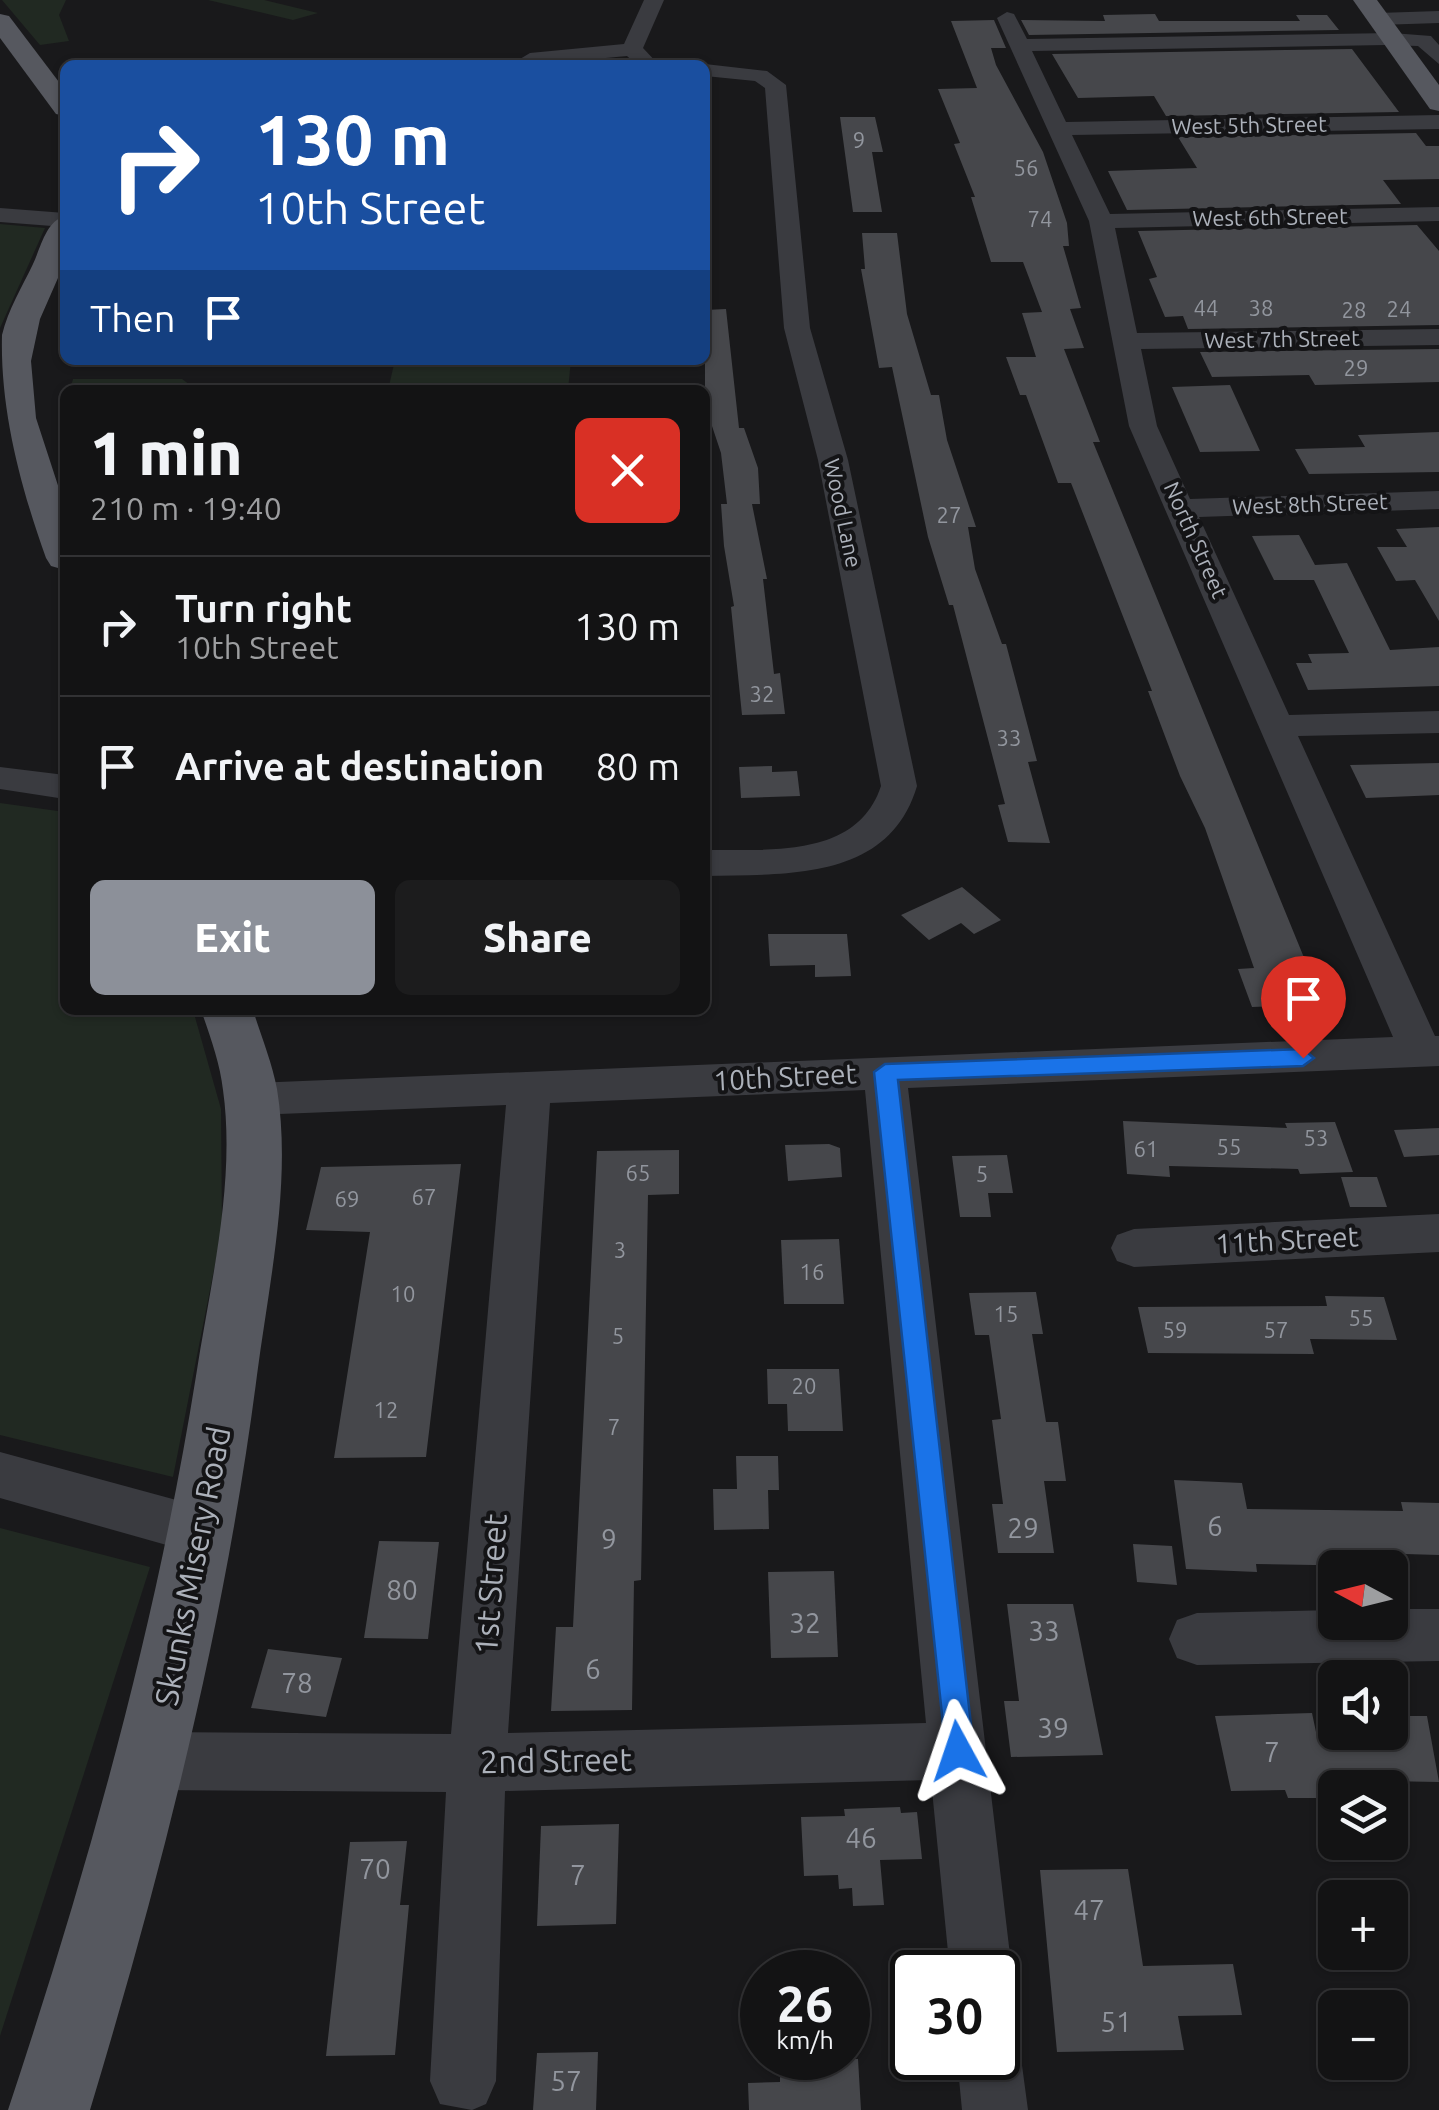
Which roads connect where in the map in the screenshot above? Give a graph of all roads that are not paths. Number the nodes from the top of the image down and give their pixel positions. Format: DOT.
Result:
graph roads {
  1 [pos="654,0"];
  2 [pos="1439,17"];
  3 [pos="1284,18"];
  4 [pos="0,22"];
  5 [pos="1387,32"];
  6 [pos="1439,34"];
  7 [pos="632,50"];
  8 [pos="530,59"];
  9 [pos="1439,59"];
  10 [pos="643,60"];
  11 [pos="710,70"];
  12 [pos="1433,90"];
  13 [pos="60,101"];
  14 [pos="1439,122"];
  15 [pos="1058,129"];
  16 [pos="1439,214"];
  17 [pos="0,216"];
  18 [pos="1100,221"];
  19 [pos="60,222"];
  20 [pos="60,235"];
  21 [pos="1439,337"];
  22 [pos="1125,341"];
  23 [pos="1439,500"];
  24 [pos="1182,508"];
  25 [pos="60,542"];
  26 [pos="1439,722"];
  27 [pos="1280,726"];
  28 [pos="0,778"];
  29 [pos="60,785"];
  30 [pos="710,864"];
  31 [pos="228,1015"];
  32 [pos="1430,1051"];
  33 [pos="885,1072"];
  34 [pos="529,1088"];
  35 [pos="251,1099"];
  36 [pos="1439,1233"];
  37 [pos="1134,1248"];
  38 [pos="0,1475"];
  39 [pos="202,1530"];
  40 [pos="1439,1635"];
  41 [pos="1197,1639"];
  42 [pos="958,1751"];
  43 [pos="154,1761"];
  44 [pos="477,1763"];
  45 [pos="979,1950"];
  46 [pos="992,2080"];
  47 [pos="462,2081"];
  48 [pos="48,2110"];
  49 [pos="995,2110"];
  1 -- 7 [label="street"];
  2 -- 5 [label="street"];
  3 -- 5 [label="street"];
  4 -- 13 [label="main road"];
  5 -- 6 [label="street"];
  5 -- 9 [label="street"];
  5 -- 12 [label="main road"];
  5 -- 15 [label="street, North Street"];
  7 -- 8 [label="street"];
  7 -- 10 [label="street"];
  11 -- 30 [label="street, Wood Lane"];
  14 -- 15 [label="street, West 5th Street"];
  15 -- 18 [label="street, North Street"];
  16 -- 18 [label="street, West 6th Street"];
  17 -- 19 [label="street"];
  18 -- 22 [label="street, North Street"];
  20 -- 25 [label="main road"];
  21 -- 22 [label="street, West 7th Street"];
  22 -- 24 [label="street, North Street"];
  23 -- 24 [label="street, West 8th Street"];
  24 -- 27 [label="street, North Street"];
  26 -- 27 [label="street"];
  27 -- 32 [label="street, North Street"];
  28 -- 29 [label="street"];
  31 -- 35 [label="main road, Skunks Misery Road"];
  32 -- 33 [label="street, 10th Street"];
  33 -- 34 [label="street, 10th Street"];
  33 -- 42 [label="street"];
  34 -- 35 [label="street, 10th Street"];
  34 -- 44 [label="street, 1st Street"];
  35 -- 39 [label="main road, Skunks Misery Road"];
  36 -- 37 [label="street, 11th Street"];
  38 -- 39 [label="street"];
  39 -- 43 [label="main road, Skunks Misery Road"];
  40 -- 41 [label="street"];
  42 -- 44 [label="street, 2nd Street"];
  42 -- 45 [label="street"];
  43 -- 44 [label="street, 2nd Street"];
  43 -- 48 [label="main road, Skunks Misery Road"];
  44 -- 47 [label="street, 1st Street"];
  46 -- 49 [label="street"];
}
